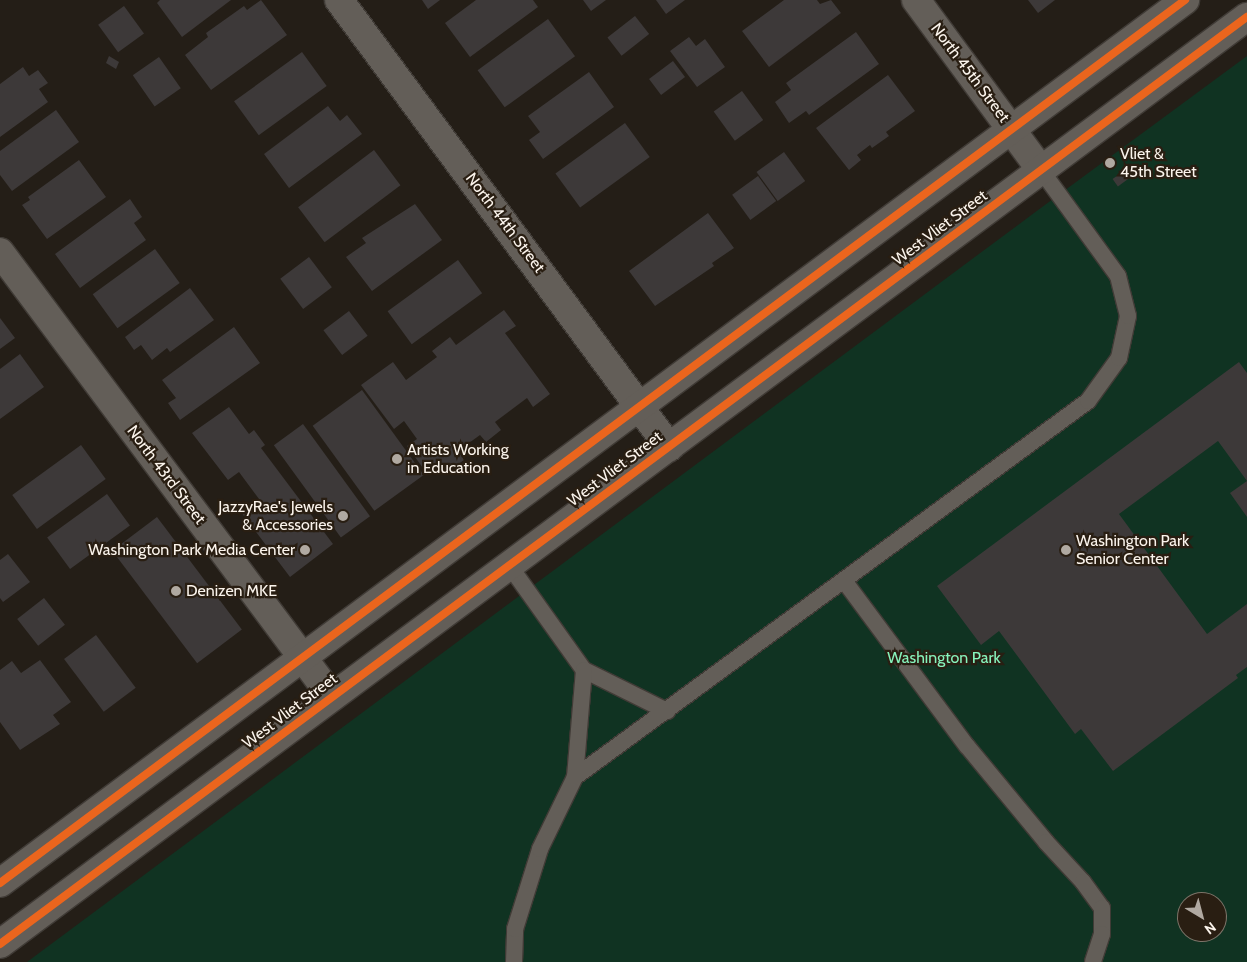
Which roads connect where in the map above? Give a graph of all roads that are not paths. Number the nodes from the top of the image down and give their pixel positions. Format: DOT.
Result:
graph roads {
  1 [pos="339,0"];
  2 [pos="916,0"];
  3 [pos="1185,0"];
  4 [pos="1247,17"];
  5 [pos="1012,129"];
  6 [pos="1041,170"];
  7 [pos="0,252"];
  8 [pos="640,406"];
  9 [pos="669,447"];
  10 [pos="509,565"];
  11 [pos="845,582"];
  12 [pos="303,658"];
  13 [pos="584,670"];
  14 [pos="332,697"];
  15 [pos="667,711"];
  16 [pos="575,777"];
  17 [pos="0,883"];
  18 [pos="0,944"];
  19 [pos="514,962"];
  20 [pos="1093,962"];
  1 -- 8 [label="street, North 44th Street"];
  2 -- 5 [label="street, North 45th Street"];
  3 -- 5 [label="street"];
  4 -- 6 [label="street, West Vliet Street"];
  5 -- 6 [label="street, North 45th Street"];
  5 -- 8 [label="street"];
  6 -- 9 [label="street, West Vliet Street"];
  6 -- 11 [label="lane"];
  7 -- 12 [label="street, North 43rd Street"];
  8 -- 9 [label="street, North 44th Street"];
  8 -- 12 [label="street"];
  9 -- 10 [label="street, West Vliet Street"];
  10 -- 13 [label="lane"];
  10 -- 14 [label="street, West Vliet Street"];
  11 -- 15 [label="lane"];
  11 -- 20 [label="lane"];
  12 -- 14 [label="street, North 43rd Street"];
  12 -- 17 [label="street"];
  13 -- 15 [label="lane"];
  13 -- 16 [label="lane"];
  14 -- 18 [label="street, West Vliet Street"];
  15 -- 16 [label="lane"];
  16 -- 19 [label="lane"];
}
